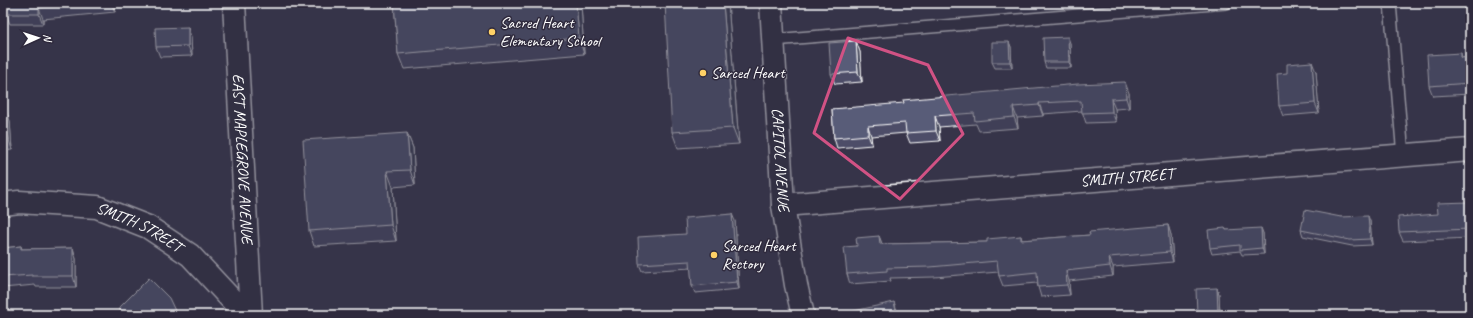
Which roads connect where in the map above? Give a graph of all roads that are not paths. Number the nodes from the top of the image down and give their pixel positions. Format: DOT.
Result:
graph roads {
  1 [pos="234,3"];
  2 [pos="770,3"];
  3 [pos="1226,3"];
  4 [pos="1390,3"];
  5 [pos="773,40"];
  6 [pos="1470,150"];
  7 [pos="1402,156"];
  8 [pos="3,204"];
  9 [pos="783,205"];
  10 [pos="246,315"];
  11 [pos="251,315"];
  12 [pos="803,315"];
  1 -- 11 [label="street, EAST MAPLEGROVE AVENUE"];
  2 -- 5 [label="street, CAPITOL AVENUE"];
  3 -- 5 [label="lane"];
  4 -- 7 [label="lane"];
  5 -- 9 [label="street, CAPITOL AVENUE"];
  6 -- 7 [label="street, SMITH STREET"];
  7 -- 9 [label="street, SMITH STREET"];
  8 -- 10 [label="street, SMITH STREET"];
  9 -- 12 [label="street, CAPITOL AVENUE"];
}
